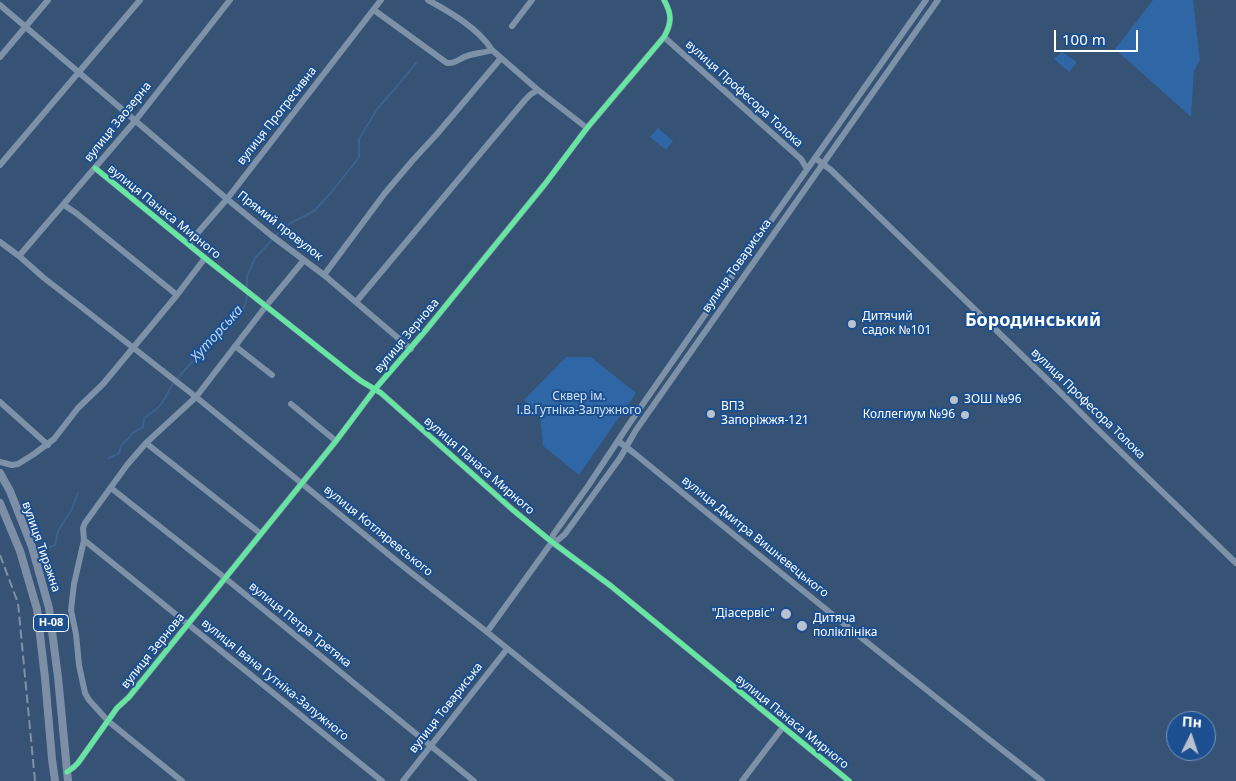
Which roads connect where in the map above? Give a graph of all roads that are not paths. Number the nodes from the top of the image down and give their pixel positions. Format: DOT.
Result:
graph roads {
  1 [pos="48,0"];
  2 [pos="140,0"];
  3 [pos="230,0"];
  4 [pos="381,0"];
  5 [pos="428,0"];
  6 [pos="444,0"];
  7 [pos="532,0"];
  8 [pos="664,0"];
  9 [pos="926,0"];
  10 [pos="938,0"];
  11 [pos="0,5"];
  12 [pos="445,9"];
  13 [pos="374,10"];
  14 [pos="26,26"];
  15 [pos="512,26"];
  16 [pos="664,37"];
  17 [pos="492,50"];
  18 [pos="0,57"];
  19 [pos="501,58"];
  20 [pos="79,72"];
  21 [pos="874,74"];
  22 [pos="882,80"];
  23 [pos="538,90"];
  24 [pos="135,121"];
  25 [pos="587,128"];
  26 [pos="815,158"];
  27 [pos="823,164"];
  28 [pos="0,165"];
  29 [pos="95,168"];
  30 [pos="807,169"];
  31 [pos="227,199"];
  32 [pos="64,204"];
  33 [pos="0,242"];
  34 [pos="188,244"];
  35 [pos="20,256"];
  36 [pos="205,258"];
  37 [pos="304,260"];
  38 [pos="324,275"];
  39 [pos="177,295"];
  40 [pos="356,302"];
  41 [pos="266,306"];
  42 [pos="235,346"];
  43 [pos="134,348"];
  44 [pos="411,349"];
  45 [pos="272,375"];
  46 [pos="376,389"];
  47 [pos="196,397"];
  48 [pos="0,402"];
  49 [pos="291,404"];
  50 [pos="629,424"];
  51 [pos="636,430"];
  52 [pos="336,441"];
  53 [pos="618,441"];
  54 [pos="146,443"];
  55 [pos="48,445"];
  56 [pos="627,447"];
  57 [pos="0,462"];
  58 [pos="0,472"];
  59 [pos="302,483"];
  60 [pos="110,488"];
  61 [pos="0,503"];
  62 [pos="261,534"];
  63 [pos="84,540"];
  64 [pos="552,542"];
  65 [pos="1236,563"];
  66 [pos="225,578"];
  67 [pos="188,624"];
  68 [pos="487,632"];
  69 [pos="507,649"];
  70 [pos="108,721"];
  71 [pos="783,727"];
  72 [pos="430,746"];
  73 [pos="66,772"];
  74 [pos="55,781"];
  75 [pos="68,781"];
  76 [pos="182,781"];
  77 [pos="382,781"];
  78 [pos="403,781"];
  79 [pos="474,781"];
  80 [pos="672,781"];
  81 [pos="742,781"];
  82 [pos="850,781"];
  83 [pos="1042,781"];
  1 -- 14 [label="street"];
  2 -- 20 [label="street"];
  3 -- 24 [label="street, вулиця Заозерна"];
  4 -- 13 [label="street, вулиця Прогресивна"];
  5 -- 12 [label="street"];
  6 -- 12 [label="street"];
  7 -- 15 [label="street"];
  8 -- 16 [label="street, вулиця Зернова"];
  9 -- 21 [label="street, вулиця Товариська"];
  10 -- 22 [label="street, вулиця Товариська"];
  11 -- 14 [label="street, Прямий провулок"];
  12 -- 17 [label="street"];
  13 -- 17 [label="street"];
  13 -- 31 [label="street, вулиця Прогресивна"];
  14 -- 18 [label="street"];
  14 -- 20 [label="street, Прямий провулок"];
  16 -- 25 [label="street, вулиця Зернова"];
  16 -- 30 [label="street, вулиця Професора Толока"];
  17 -- 19 [label="street"];
  19 -- 23 [label="street"];
  19 -- 38 [label="street"];
  20 -- 24 [label="street, Прямий провулок"];
  20 -- 28 [label="street"];
  21 -- 22 [label="street"];
  21 -- 26 [label="street, вулиця Товариська"];
  22 -- 27 [label="street, вулиця Товариська"];
  23 -- 25 [label="street"];
  23 -- 40 [label="street"];
  24 -- 29 [label="street, вулиця Заозерна"];
  24 -- 31 [label="street, Прямий провулок"];
  25 -- 44 [label="street, вулиця Зернова"];
  26 -- 27 [label="street, вулиця Професора Толока"];
  26 -- 30 [label="street, вулиця Товариська"];
  27 -- 51 [label="street, вулиця Товариська"];
  27 -- 65 [label="street, вулиця Професора Толока"];
  29 -- 32 [label="street, вулиця Заозерна"];
  29 -- 34 [label="street, вулиця Панаса Мирного"];
  30 -- 50 [label="street, вулиця Товариська"];
  31 -- 34 [label="street, вулиця Прогресивна"];
  31 -- 37 [label="street, Прямий провулок"];
  32 -- 35 [label="street, вулиця Заозерна"];
  32 -- 39 [label="street"];
  33 -- 35 [label="street, вулиця Котляревського"];
  34 -- 36 [label="street, вулиця Панаса Мирного"];
  35 -- 43 [label="street, вулиця Котляревського"];
  36 -- 39 [label="street"];
  36 -- 41 [label="street, вулиця Панаса Мирного"];
  37 -- 38 [label="street, Прямий провулок"];
  37 -- 41 [label="street"];
  38 -- 40 [label="street, Прямий провулок"];
  39 -- 43 [label="street"];
  40 -- 44 [label="street, Прямий провулок"];
  41 -- 42 [label="street"];
  41 -- 46 [label="street, вулиця Панаса Мирного"];
  42 -- 45 [label="street"];
  42 -- 47 [label="street"];
  43 -- 47 [label="street, вулиця Котляревського"];
  43 -- 55 [label="street"];
  44 -- 46 [label="street, вулиця Зернова"];
  46 -- 52 [label="street, вулиця Зернова"];
  46 -- 64 [label="street, вулиця Панаса Мирного"];
  47 -- 54 [label="street"];
  47 -- 59 [label="street, вулиця Котляревського"];
  48 -- 55 [label="street"];
  49 -- 52 [label="street"];
  50 -- 51 [label="street"];
  50 -- 53 [label="street, вулиця Товариська"];
  51 -- 56 [label="street, вулиця Товариська"];
  52 -- 59 [label="street, вулиця Зернова"];
  53 -- 56 [label="street, вулиця Дмитра Вишневецького"];
  53 -- 64 [label="street, вулиця Товариська"];
  54 -- 60 [label="street"];
  54 -- 62 [label="street"];
  55 -- 57 [label="street"];
  56 -- 64 [label="street, вулиця Товариська"];
  56 -- 83 [label="street, вулиця Дмитра Вишневецького"];
  58 -- 73 [label="main road, вулиця Тиражна / Н-08"];
  59 -- 62 [label="street, вулиця Зернова"];
  59 -- 68 [label="street, вулиця Котляревського"];
  60 -- 63 [label="street"];
  60 -- 66 [label="street, вулиця Петра Третяка"];
  61 -- 74 [label="main road, вулиця Тиражна / Н-08"];
  62 -- 66 [label="street, вулиця Зернова"];
  63 -- 67 [label="street, вулиця Івана Гутніка-Залужного"];
  63 -- 70 [label="street"];
  64 -- 68 [label="street, вулиця Товариська"];
  64 -- 71 [label="street, вулиця Панаса Мирного"];
  66 -- 67 [label="street, вулиця Зернова"];
  66 -- 72 [label="street, вулиця Петра Третяка"];
  67 -- 70 [label="street, вулиця Зернова"];
  67 -- 77 [label="street, вулиця Івана Гутніка-Залужного"];
  68 -- 69 [label="street, вулиця Котляревського"];
  69 -- 72 [label="street, вулиця Товариська"];
  69 -- 80 [label="street, вулиця Котляревського"];
  70 -- 73 [label="street, вулиця Зернова"];
  70 -- 76 [label="street"];
  71 -- 81 [label="street"];
  71 -- 82 [label="street, вулиця Панаса Мирного"];
  72 -- 78 [label="street, вулиця Товариська"];
  72 -- 79 [label="street, вулиця Петра Третяка"];
  73 -- 75 [label="main road, вулиця Тиражна / Н-08"];
}
